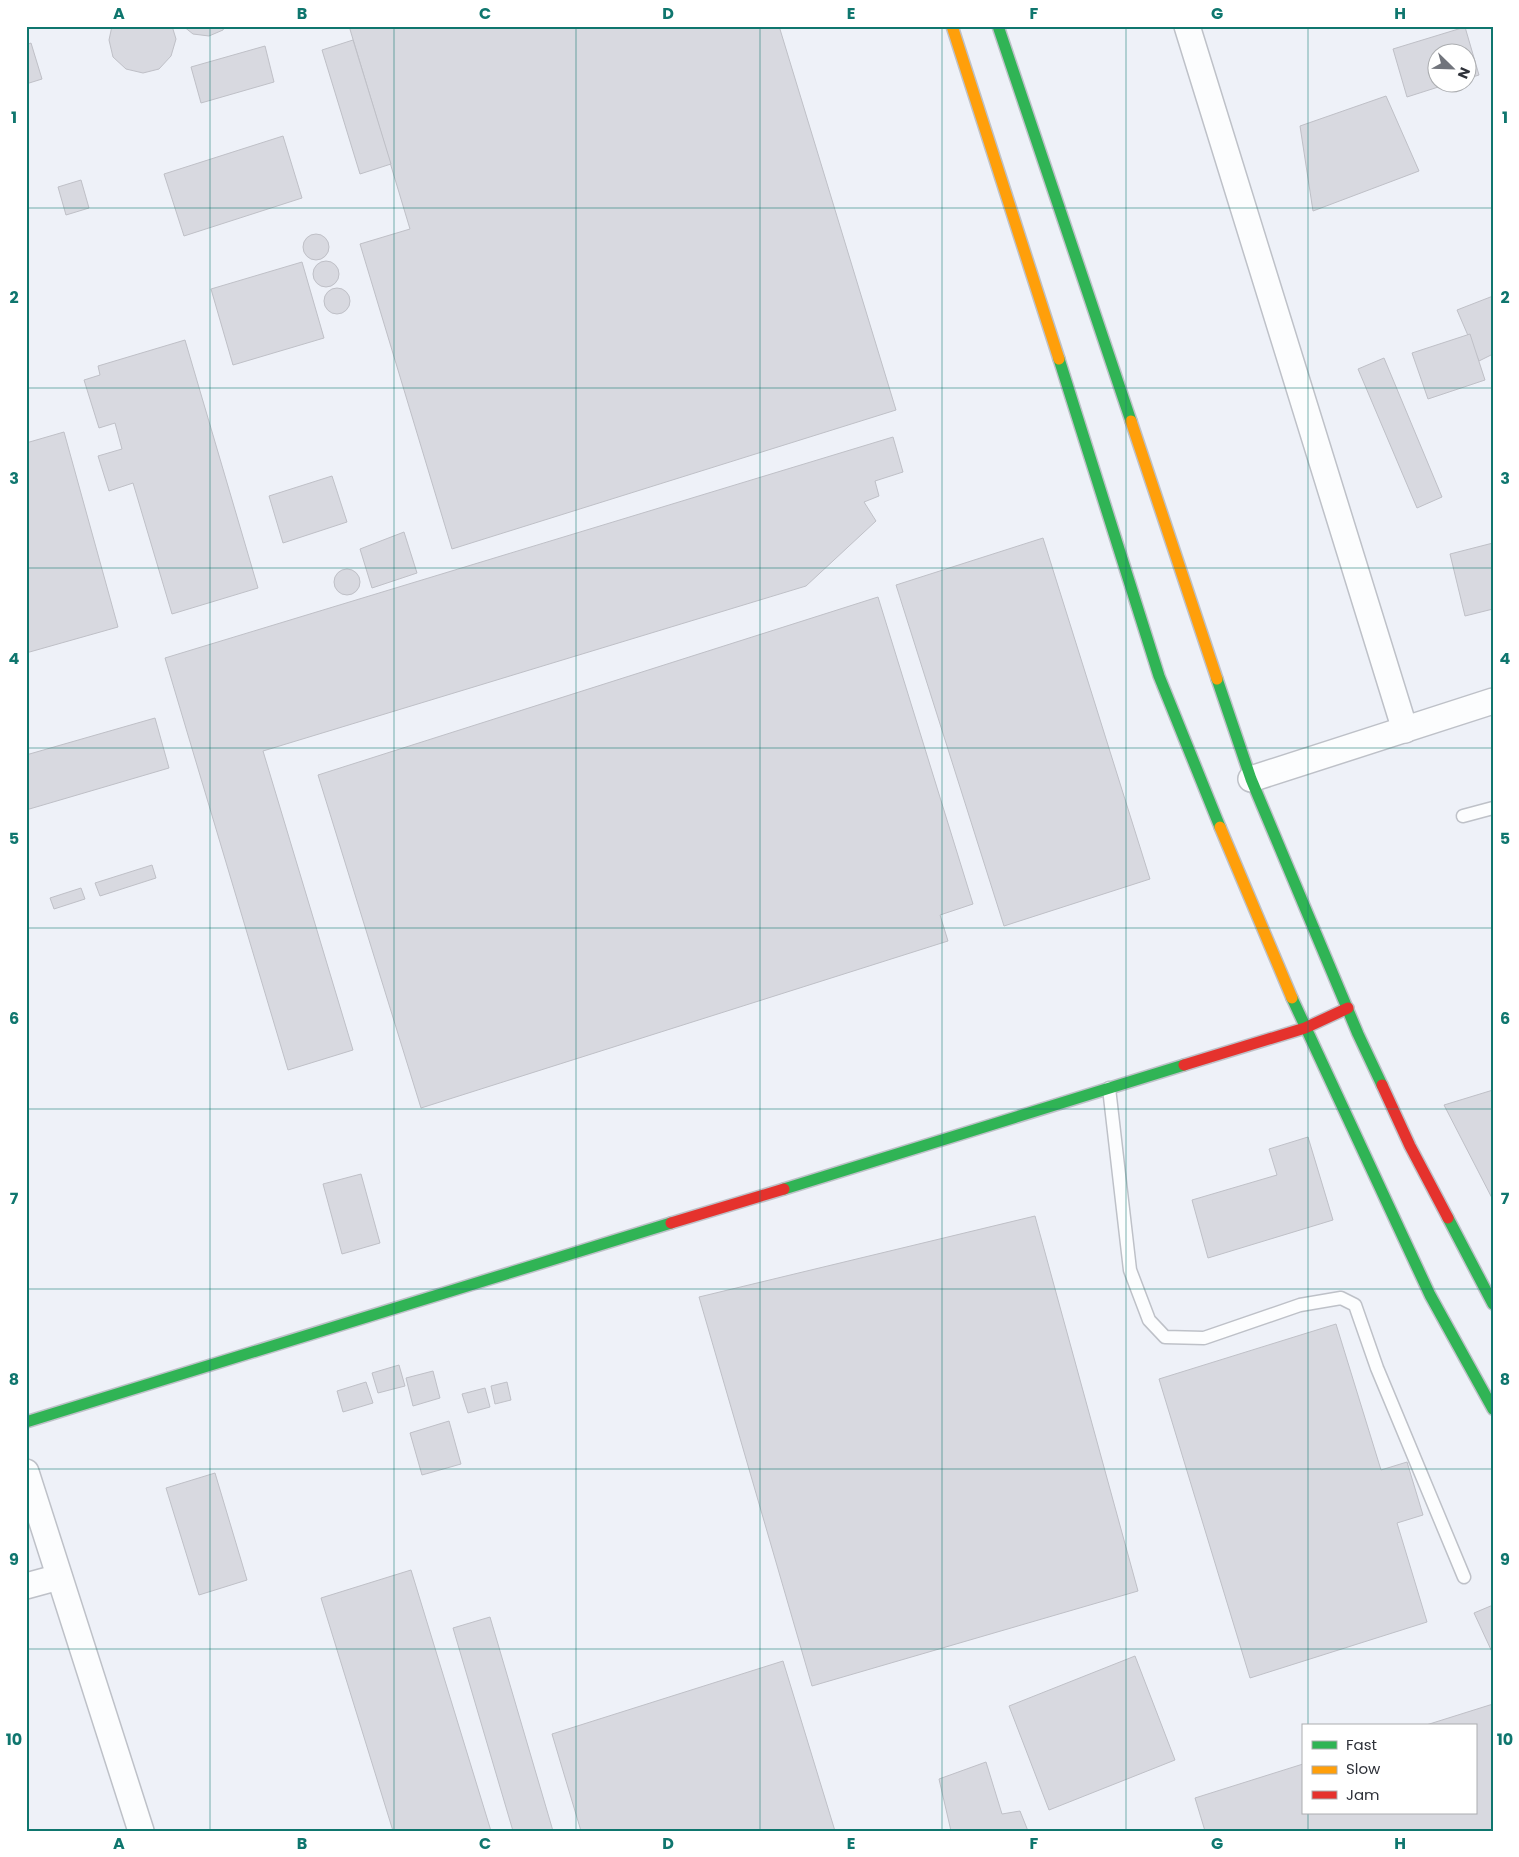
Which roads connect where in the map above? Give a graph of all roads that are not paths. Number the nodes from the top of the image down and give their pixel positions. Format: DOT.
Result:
graph roads {
  1 [pos="952,26"];
  2 [pos="998,26"];
  3 [pos="1188,26"];
  4 [pos="1493,701"];
  5 [pos="1405,730"];
  6 [pos="1251,779"];
  7 [pos="1493,808"];
  8 [pos="1464,816"];
  9 [pos="1348,1008"];
  10 [pos="1305,1028"];
  11 [pos="1109,1088"];
  12 [pos="1493,1304"];
  13 [pos="1493,1409"];
  14 [pos="26,1422"];
  15 [pos="26,1472"];
  16 [pos="59,1576"];
  17 [pos="1464,1577"];
  18 [pos="26,1586"];
  19 [pos="141,1831"];
  1 -- 10 [label="main road"];
  2 -- 6 [label="main road"];
  3 -- 5 [label="street"];
  4 -- 5 [label="street"];
  5 -- 6 [label="street"];
  6 -- 9 [label="main road"];
  7 -- 8 [label="lane"];
  9 -- 10 [label="main road"];
  9 -- 12 [label="main road"];
  10 -- 11 [label="main road"];
  10 -- 13 [label="main road"];
  11 -- 14 [label="main road"];
  11 -- 17 [label="lane"];
  15 -- 16 [label="street"];
  16 -- 18 [label="street"];
  16 -- 19 [label="street"];
}
